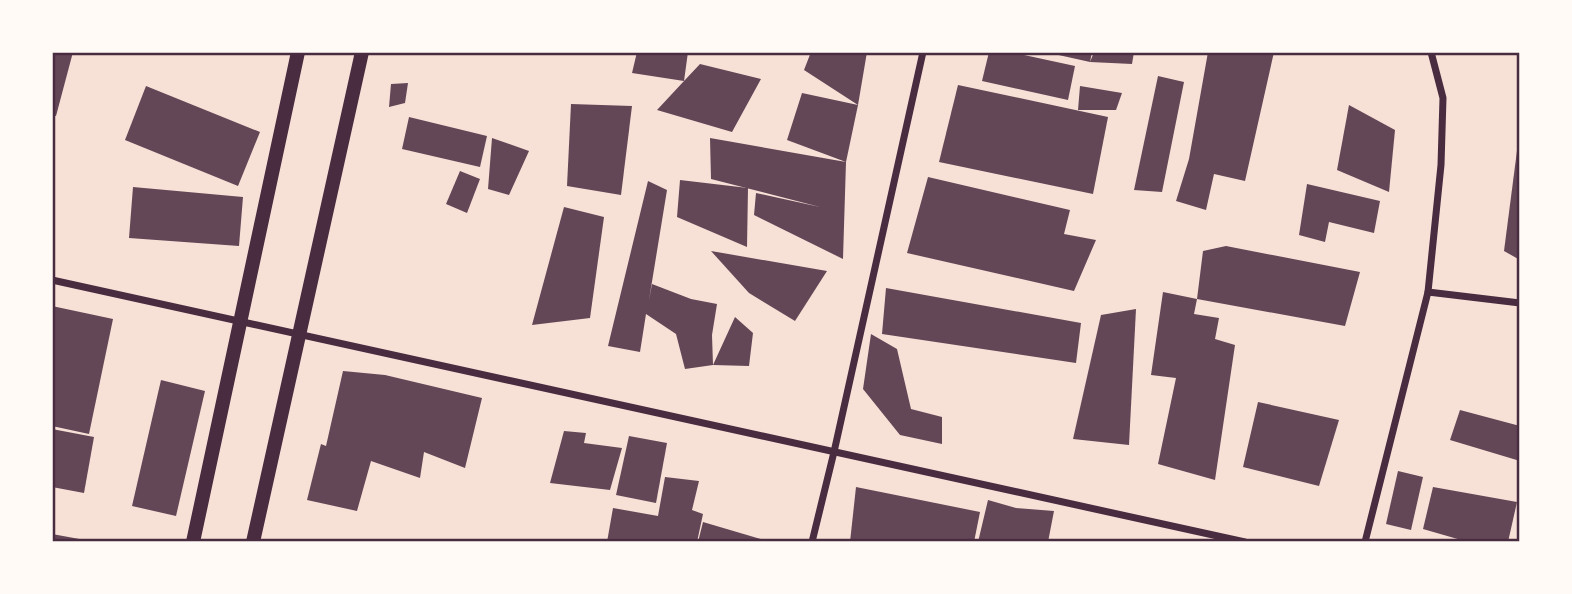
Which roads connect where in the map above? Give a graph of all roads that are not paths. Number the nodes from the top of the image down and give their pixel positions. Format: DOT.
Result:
graph roads {
  1 [pos="298,52"];
  2 [pos="362,52"];
  3 [pos="923,52"];
  4 [pos="1431,52"];
  5 [pos="52,280"];
  6 [pos="1428,292"];
  7 [pos="1520,303"];
  8 [pos="240,321"];
  9 [pos="298,334"];
  10 [pos="834,452"];
  11 [pos="192,541"];
  12 [pos="253,541"];
  13 [pos="812,541"];
  14 [pos="1245,541"];
  15 [pos="1365,541"];
  1 -- 8 [label="main road"];
  2 -- 9 [label="main road"];
  3 -- 10 [label="street"];
  4 -- 6 [label="street"];
  5 -- 8 [label="street"];
  6 -- 7 [label="street"];
  6 -- 15 [label="street"];
  8 -- 9 [label="street"];
  8 -- 11 [label="main road"];
  9 -- 10 [label="street"];
  9 -- 12 [label="main road"];
  10 -- 13 [label="street"];
  10 -- 14 [label="street"];
}
